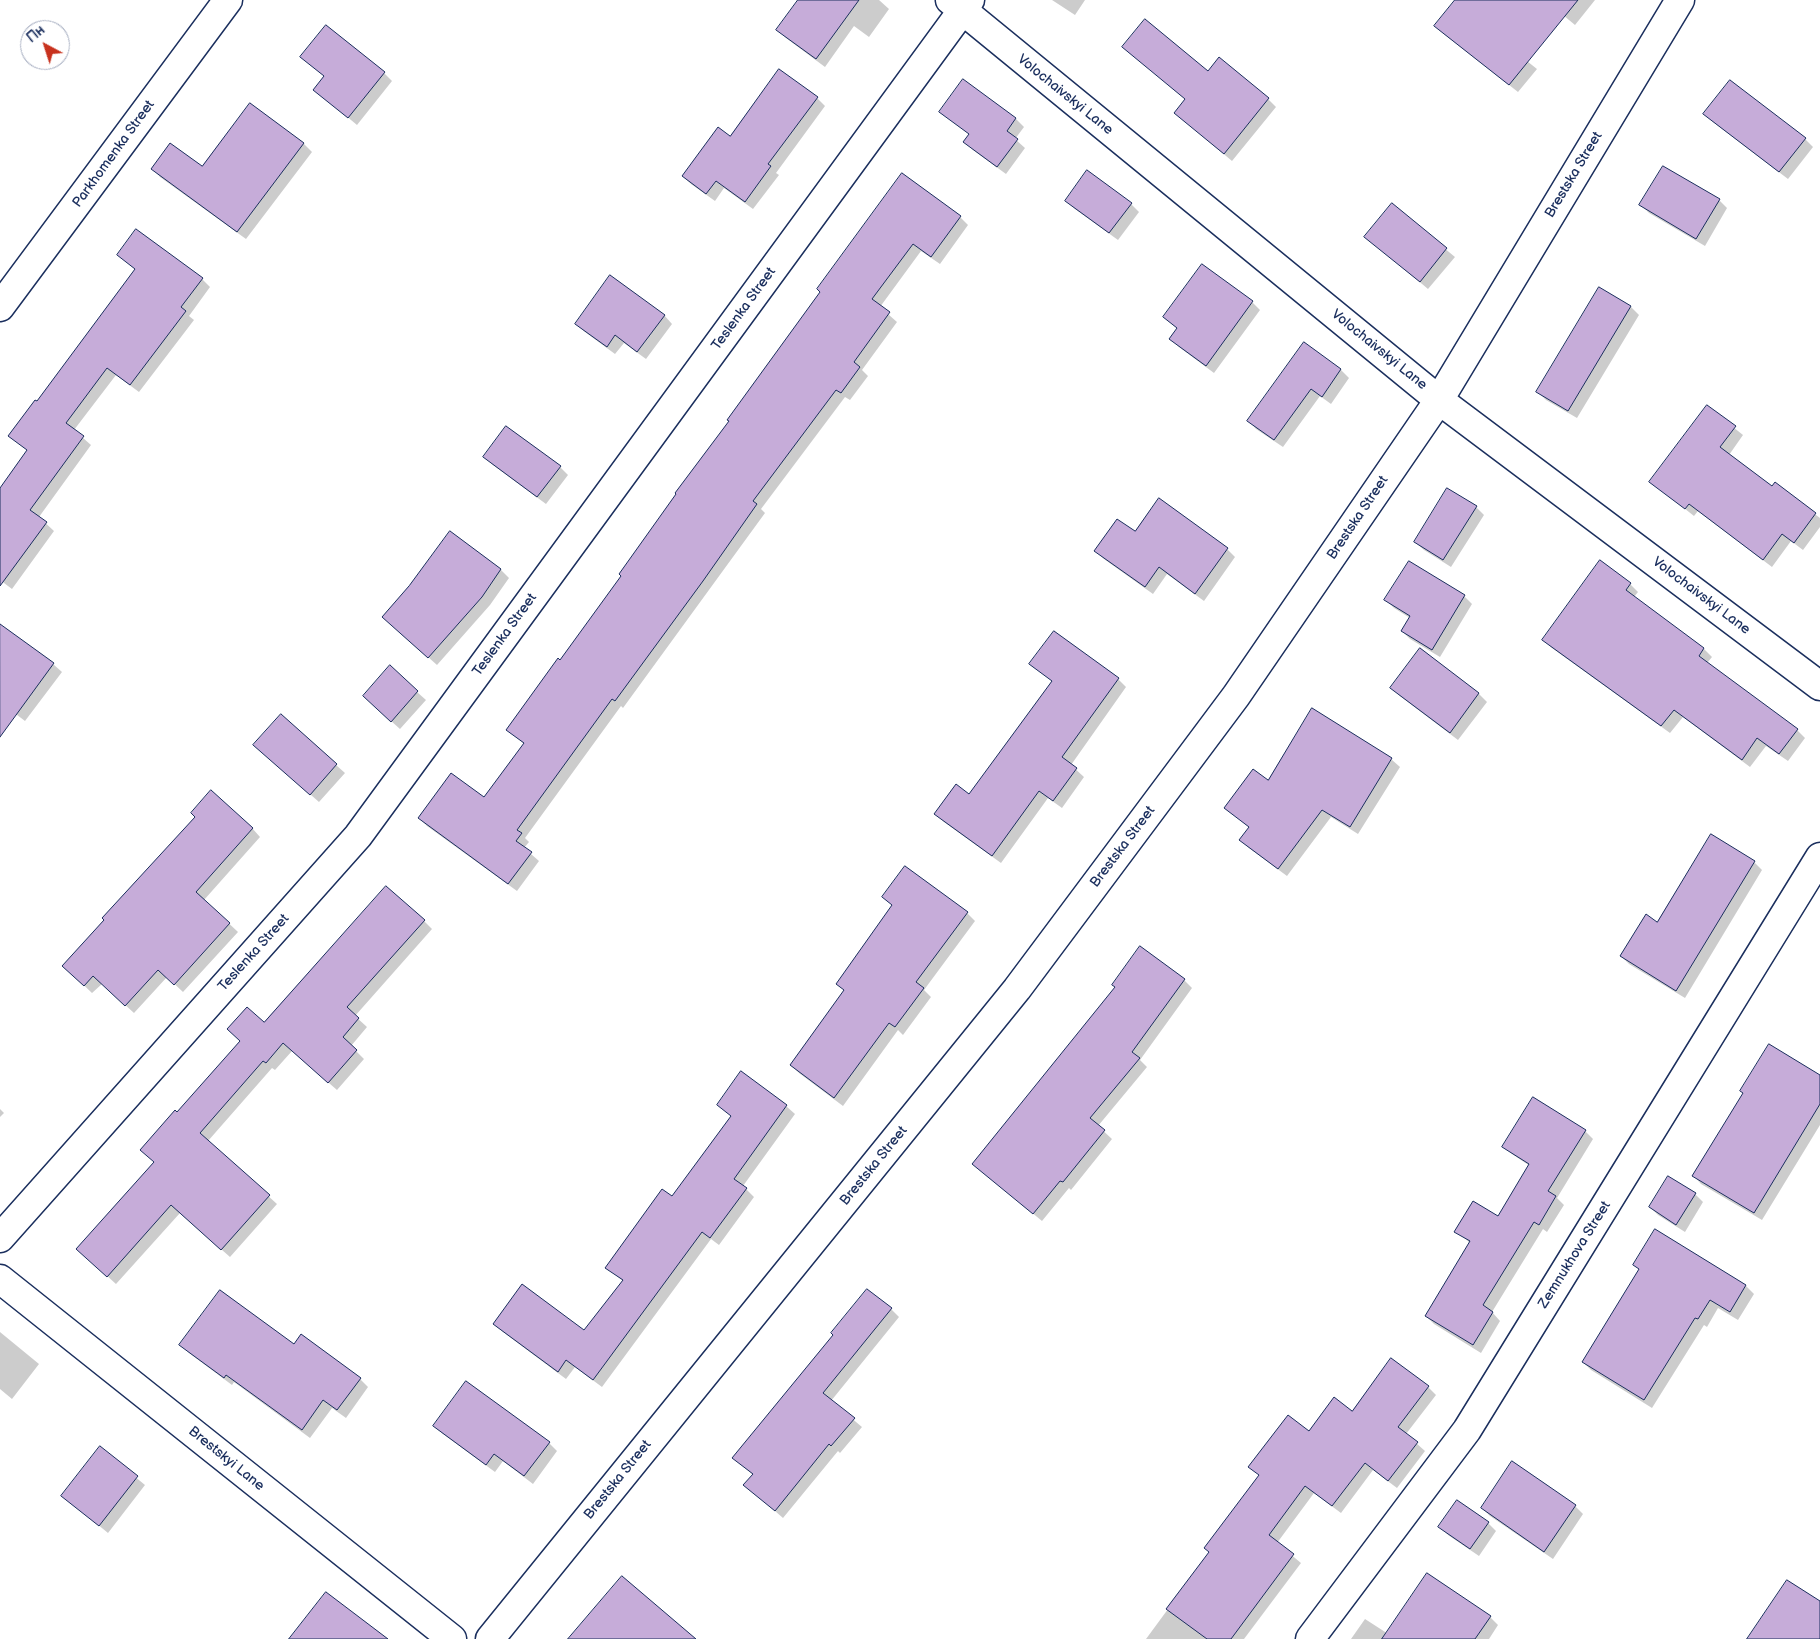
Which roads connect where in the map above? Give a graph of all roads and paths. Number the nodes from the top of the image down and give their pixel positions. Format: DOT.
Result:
graph roads {
  1 [pos="228,0"];
  2 [pos="1680,0"];
  3 [pos="961,4"];
  4 [pos="0,307"];
  5 [pos="1439,400"];
  6 [pos="1820,686"];
  7 [pos="1820,858"];
  8 [pos="0,1238"];
  9 [pos="0,1279"];
  10 [pos="452,1639"];
  11 [pos="490,1639"];
  12 [pos="1310,1639"];
  1 -- 4 [label="street, Parkhomenka Street"];
  2 -- 5 [label="street, Brestska Street"];
  3 -- 5 [label="street, Volochaivskyi Lane"];
  3 -- 8 [label="street, Teslenka Street"];
  5 -- 6 [label="street, Volochaivskyi Lane"];
  5 -- 11 [label="street, Brestska Street"];
  7 -- 12 [label="street, Zemnukhova Street"];
  9 -- 10 [label="street, Brestskyi Lane"];
}
